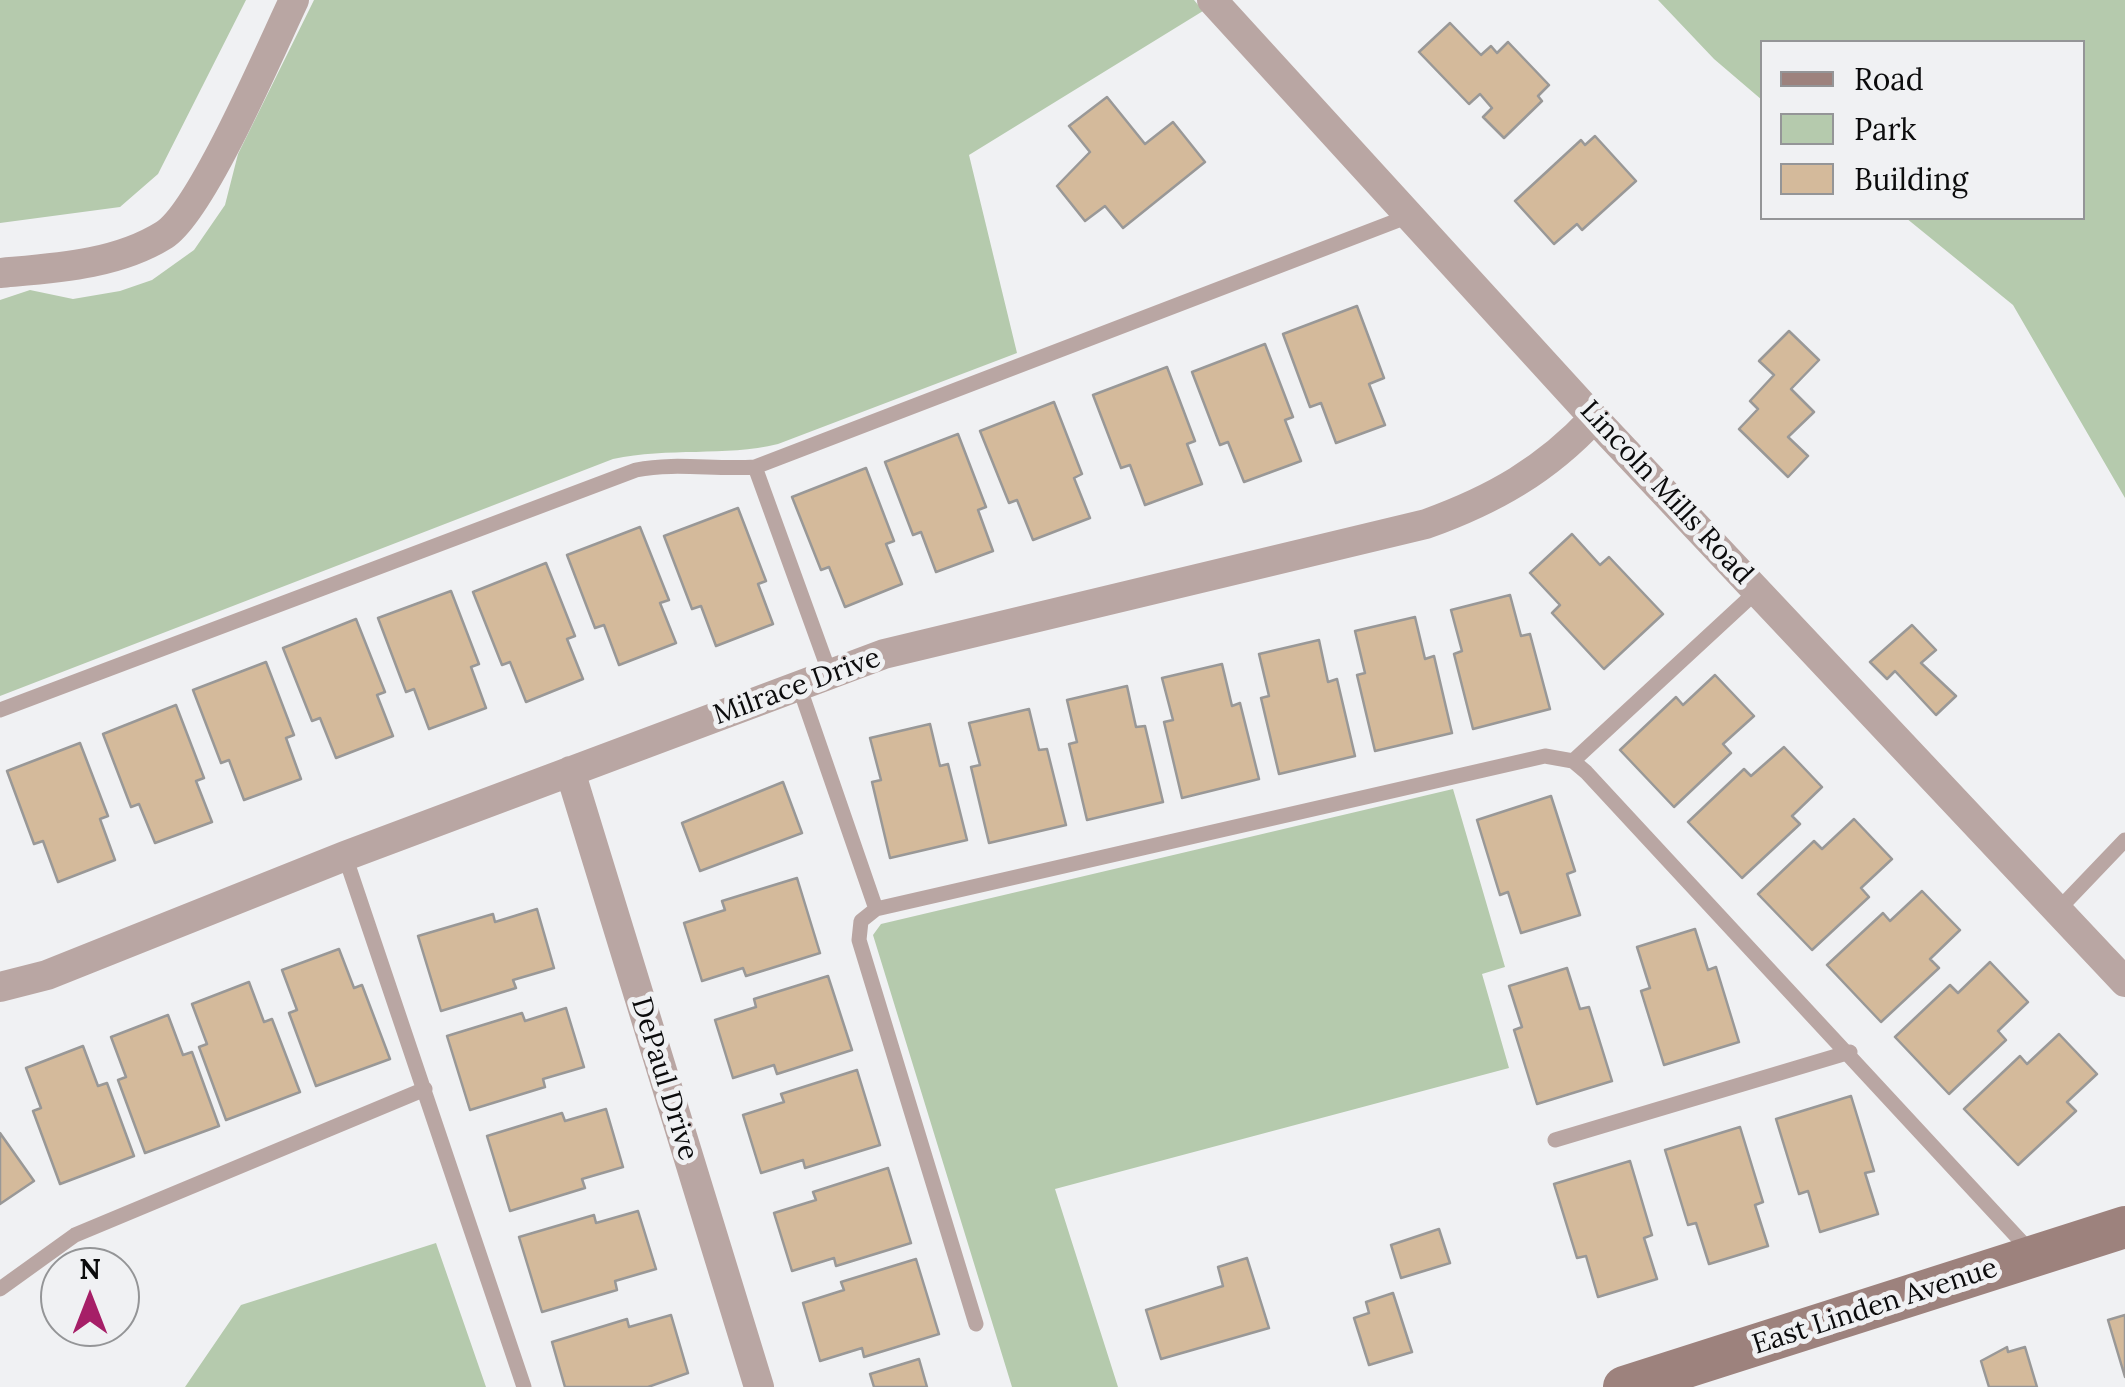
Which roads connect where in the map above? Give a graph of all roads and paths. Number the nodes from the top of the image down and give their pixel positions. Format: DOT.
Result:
graph roads {
  1 [pos="294,0"];
  2 [pos="1212,0"];
  3 [pos="1409,216"];
  4 [pos="0,273"];
  5 [pos="1594,418"];
  6 [pos="755,467"];
  7 [pos="1758,590"];
  8 [pos="830,674"];
  9 [pos="799,686"];
  10 [pos="0,710"];
  11 [pos="1572,761"];
  12 [pos="570,771"];
  13 [pos="2125,840"];
  14 [pos="345,856"];
  15 [pos="876,909"];
  16 [pos="2057,910"];
  17 [pos="2125,982"];
  18 [pos="0,987"];
  19 [pos="1850,1052"];
  20 [pos="425,1089"];
  21 [pos="1555,1140"];
  22 [pos="2125,1227"];
  23 [pos="2034,1256"];
  24 [pos="0,1289"];
  25 [pos="976,1324"];
  26 [pos="1719,1373"];
  27 [pos="524,1387"];
  28 [pos="758,1387"];
  29 [pos="1624,1387"];
  1 -- 4 [label="street"];
  2 -- 3 [label="street, Lincoln Mills Road"];
  3 -- 5 [label="street, Lincoln Mills Road"];
  3 -- 6 [label="lane"];
  5 -- 7 [label="street, Lincoln Mills Road"];
  5 -- 8 [label="street, Milrace Drive"];
  6 -- 8 [label="lane"];
  6 -- 10 [label="lane"];
  7 -- 11 [label="lane"];
  7 -- 16 [label="street, Lincoln Mills Road"];
  8 -- 9 [label="street, Milrace Drive"];
  9 -- 12 [label="street, Milrace Drive"];
  9 -- 15 [label="lane"];
  11 -- 15 [label="lane"];
  11 -- 19 [label="lane"];
  12 -- 14 [label="street, Milrace Drive"];
  12 -- 28 [label="street, DePaul Drive"];
  13 -- 16 [label="lane"];
  14 -- 18 [label="street, Milrace Drive"];
  14 -- 20 [label="lane"];
  15 -- 25 [label="lane"];
  16 -- 17 [label="street, Lincoln Mills Road"];
  19 -- 21 [label="lane"];
  19 -- 23 [label="lane"];
  20 -- 24 [label="lane"];
  20 -- 27 [label="lane"];
  22 -- 23 [label="main road, East Linden Avenue"];
  23 -- 26 [label="main road, East Linden Avenue"];
  26 -- 29 [label="main road, East Linden Avenue"];
}
